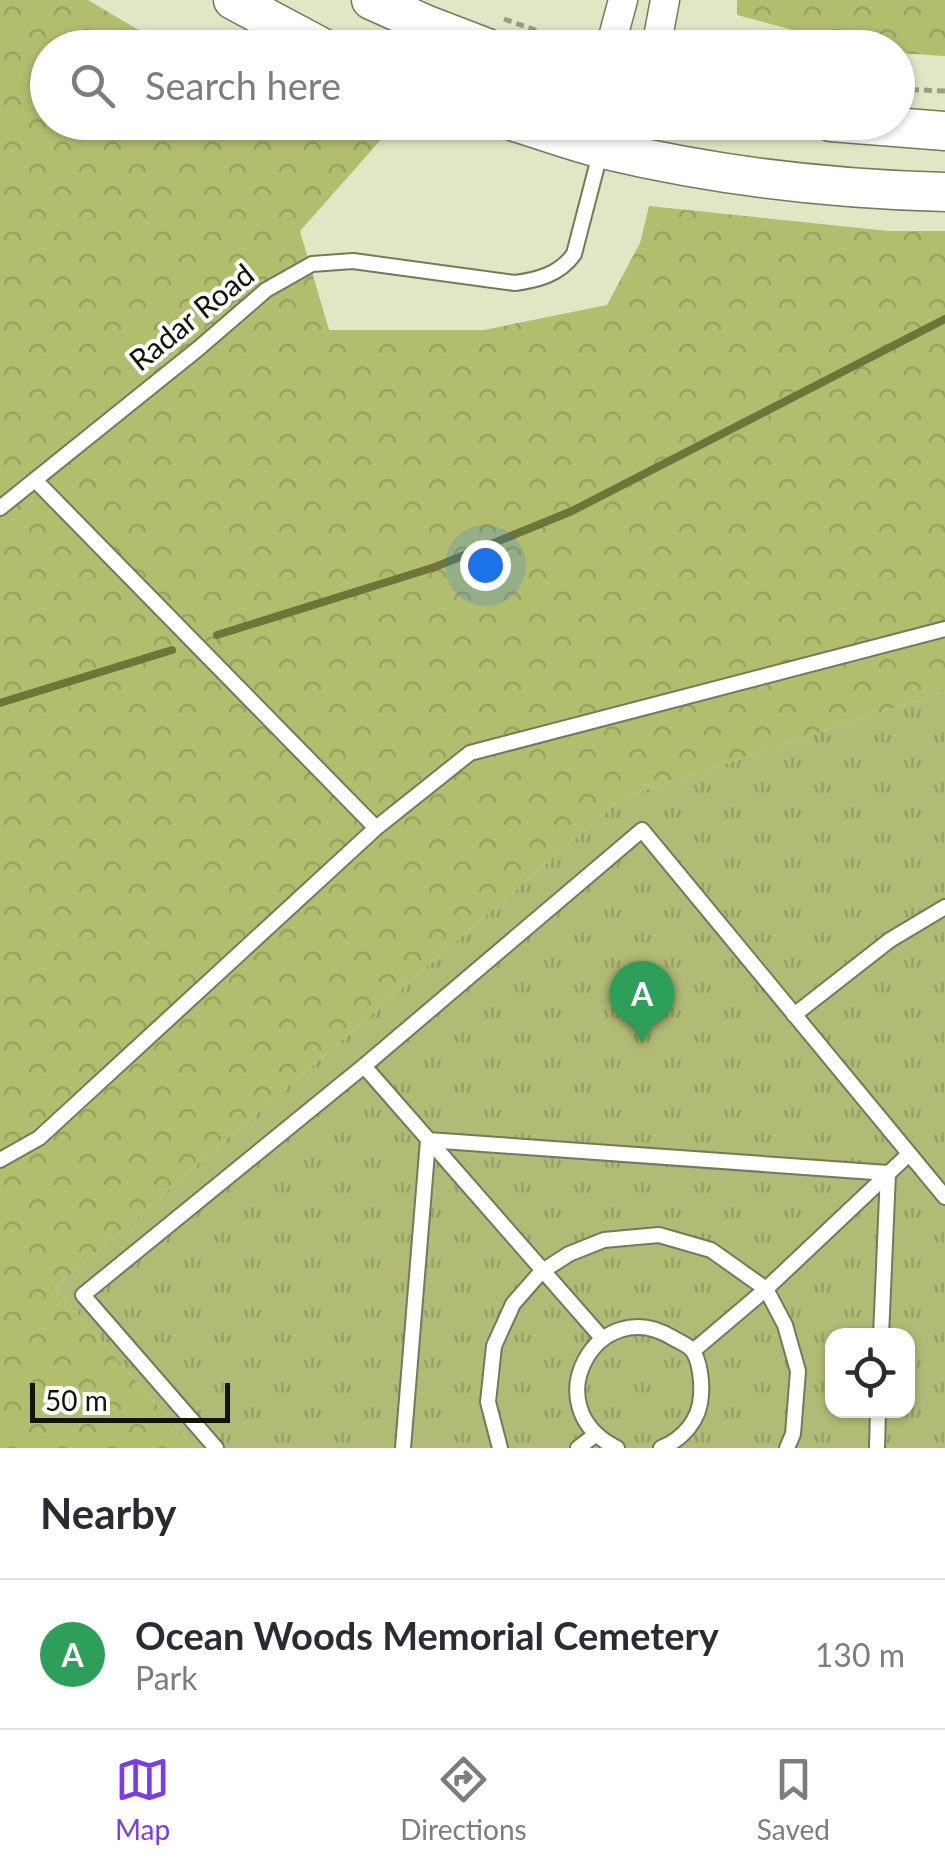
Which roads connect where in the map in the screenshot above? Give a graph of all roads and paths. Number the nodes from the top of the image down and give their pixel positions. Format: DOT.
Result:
graph roads {
  1 [pos="232,0"];
  2 [pos="371,0"];
  3 [pos="623,0"];
  4 [pos="665,0"];
  5 [pos="289,30"];
  6 [pos="465,30"];
  7 [pos="608,30"];
  8 [pos="659,30"];
  9 [pos="915,90"];
  10 [pos="945,91"];
  11 [pos="915,129"];
  12 [pos="945,131"];
  13 [pos="605,140"];
  14 [pos="631,140"];
  15 [pos="945,192"];
  16 [pos="35,480"];
  17 [pos="0,508"];
  18 [pos="945,628"];
  19 [pos="376,828"];
  20 [pos="945,907"];
  21 [pos="794,1015"];
  22 [pos="364,1066"];
  23 [pos="428,1140"];
  24 [pos="908,1154"];
  25 [pos="0,1160"];
  26 [pos="888,1174"];
  27 [pos="945,1196"];
  28 [pos="541,1272"];
  29 [pos="766,1289"];
  30 [pos="881,1328"];
  31 [pos="602,1338"];
  32 [pos="693,1350"];
  33 [pos="878,1418"];
  34 [pos="595,1435"];
  35 [pos="683,1435"];
  36 [pos="216,1448"];
  37 [pos="403,1448"];
  38 [pos="500,1448"];
  39 [pos="578,1448"];
  40 [pos="617,1448"];
  41 [pos="662,1448"];
  42 [pos="695,1448"];
  43 [pos="787,1448"];
  44 [pos="877,1448"];
  1 -- 5 [label="main road"];
  2 -- 6 [label="main road"];
  3 -- 7 [label="street"];
  4 -- 8 [label="street"];
  9 -- 10 [label="path"];
  11 -- 12 [label="main road"];
  13 -- 16 [label="lane, Radar Road"];
  14 -- 15 [label="main road"];
  16 -- 17 [label="lane, Radar Road"];
  16 -- 19 [label="lane"];
  18 -- 19 [label="lane"];
  19 -- 25 [label="lane"];
  20 -- 21 [label="lane"];
  21 -- 22 [label="lane"];
  21 -- 24 [label="lane"];
  22 -- 23 [label="lane"];
  22 -- 36 [label="lane"];
  23 -- 26 [label="lane"];
  23 -- 28 [label="lane"];
  23 -- 37 [label="lane"];
  24 -- 26 [label="lane"];
  24 -- 27 [label="lane"];
  26 -- 29 [label="lane"];
  26 -- 30 [label="lane"];
  28 -- 29 [label="lane"];
  28 -- 31 [label="lane"];
  28 -- 38 [label="lane"];
  29 -- 32 [label="lane"];
  29 -- 43 [label="lane"];
  31 -- 32 [label="lane"];
  31 -- 34 [label="lane"];
  32 -- 35 [label="lane"];
  33 -- 44 [label="lane"];
  34 -- 39 [label="lane"];
  34 -- 40 [label="lane"];
  35 -- 41 [label="lane"];
  35 -- 42 [label="lane"];
}
